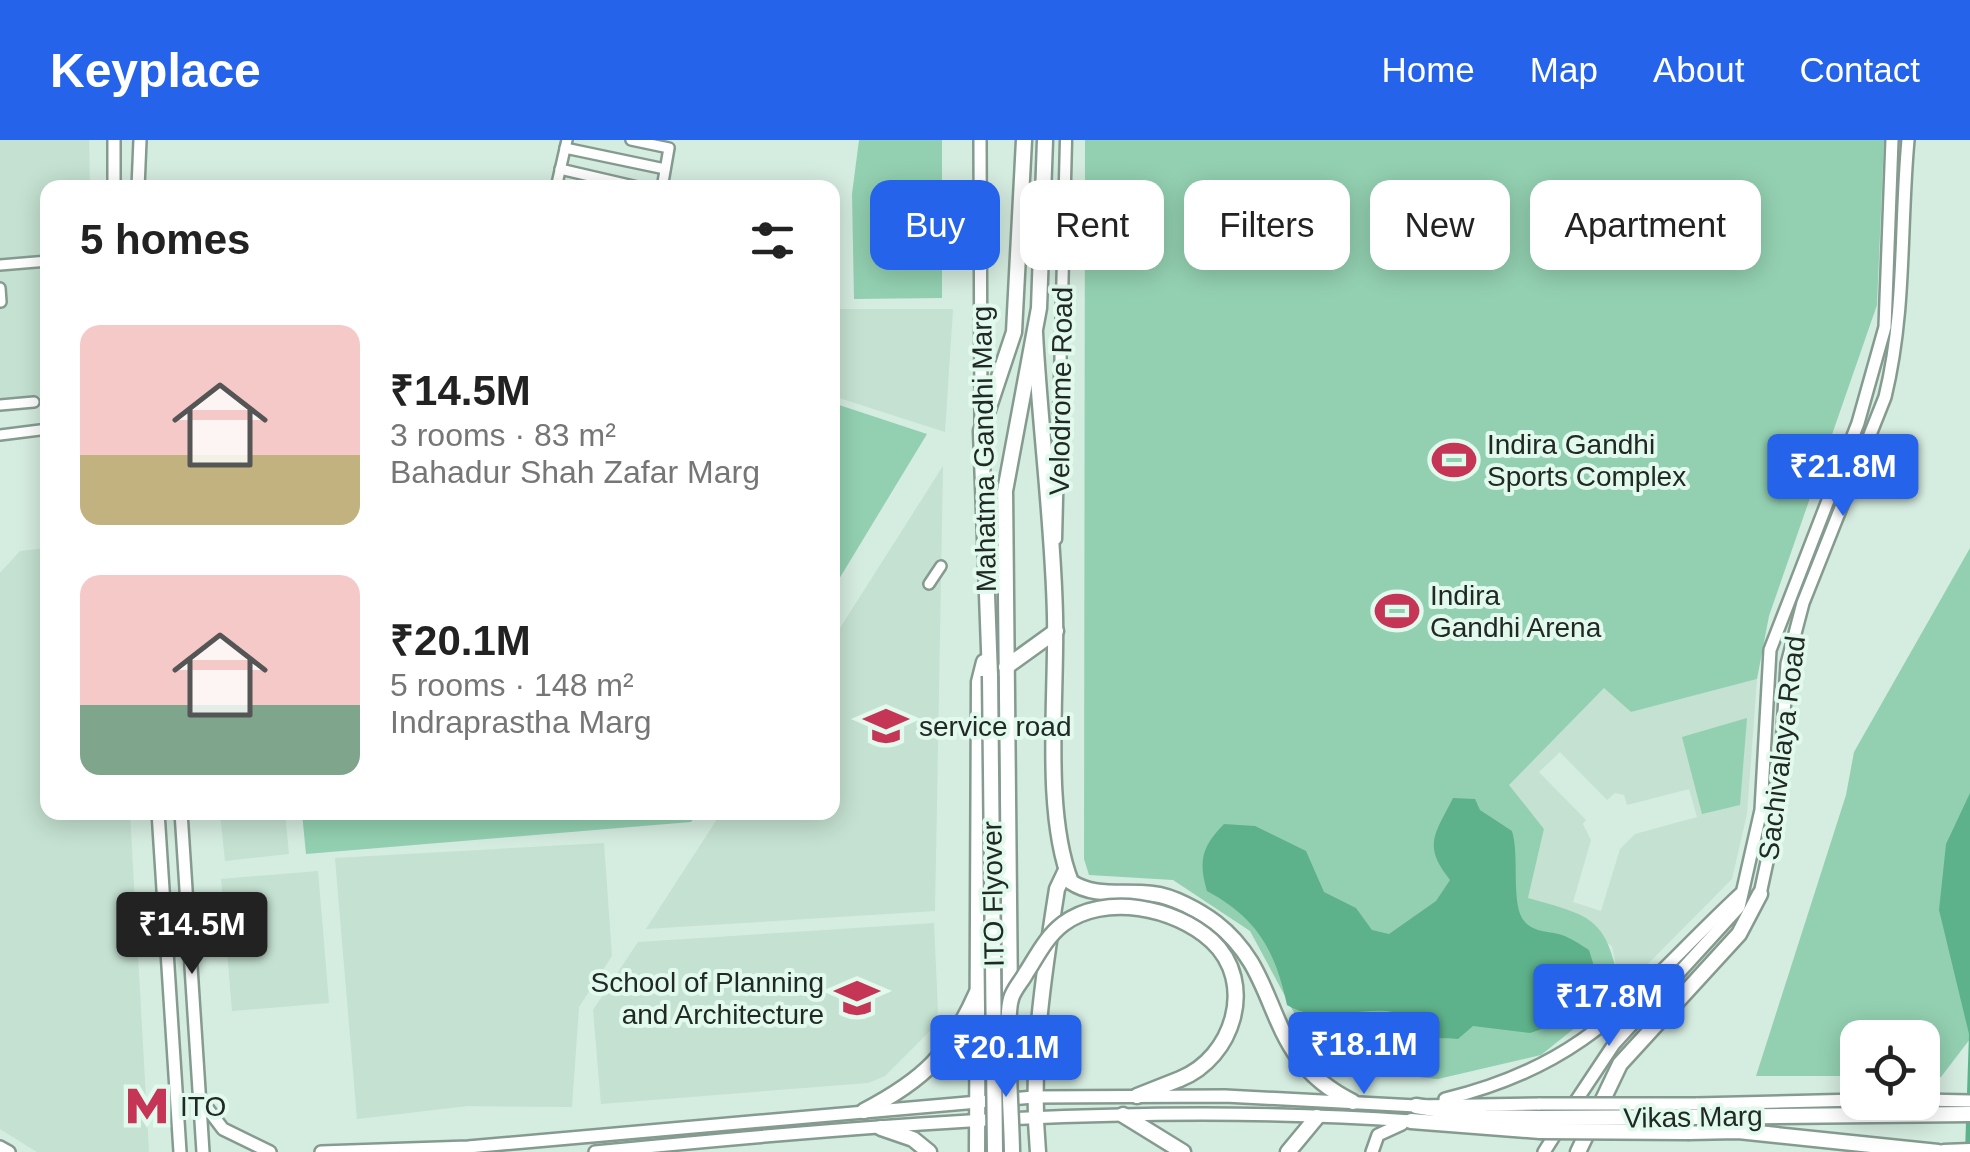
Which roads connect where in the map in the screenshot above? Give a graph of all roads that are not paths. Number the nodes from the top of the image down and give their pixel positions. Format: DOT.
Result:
graph roads {
  1 [pos="114,140"];
  2 [pos="140,140"];
  3 [pos="632,140"];
  4 [pos="980,140"];
  5 [pos="1024,140"];
  6 [pos="1045,140"];
  7 [pos="1066,140"];
  8 [pos="1892,140"];
  9 [pos="1908,140"];
  10 [pos="566,144"];
  11 [pos="670,144"];
  12 [pos="560,169"];
  13 [pos="665,169"];
  14 [pos="114,180"];
  15 [pos="138,180"];
  16 [pos="558,180"];
  17 [pos="607,180"];
  18 [pos="663,180"];
  19 [pos="1888,198"];
  20 [pos="1904,198"];
  21 [pos="40,262"];
  22 [pos="0,265"];
  23 [pos="0,288"];
  24 [pos="1,302"];
  25 [pos="1036,333"];
  26 [pos="34,402"];
  27 [pos="0,405"];
  28 [pos="40,430"];
  29 [pos="981,431"];
  30 [pos="0,435"];
  31 [pos="942,566"];
  32 [pos="1054,582"];
  33 [pos="929,584"];
  34 [pos="1056,631"];
  35 [pos="989,637"];
  36 [pos="1768,660"];
  37 [pos="1787,664"];
  38 [pos="1006,673"];
  39 [pos="1766,717"];
  40 [pos="1781,717"];
  41 [pos="159,820"];
  42 [pos="181,820"];
  43 [pos="1751,853"];
  44 [pos="1770,857"];
  45 [pos="1066,870"];
  46 [pos="1760,894"];
  47 [pos="1684,970"];
  48 [pos="978,988"];
  49 [pos="1010,1000"];
  50 [pos="199,1096"];
  51 [pos="1137,1096"];
  52 [pos="1034,1097"];
  53 [pos="979,1100"];
  54 [pos="1840,1100"];
  55 [pos="1353,1102"];
  56 [pos="1964,1108"];
  57 [pos="864,1111"];
  58 [pos="1414,1113"];
  59 [pos="1123,1115"];
  60 [pos="1317,1117"];
  61 [pos="1540,1118"];
  62 [pos="1035,1120"];
  63 [pos="978,1121"];
  64 [pos="882,1128"];
  65 [pos="0,1147"];
  66 [pos="1970,1151"];
  67 [pos="9,1152"];
  68 [pos="180,1152"];
  69 [pos="202,1152"];
  70 [pos="270,1152"];
  71 [pos="321,1152"];
  72 [pos="595,1152"];
  73 [pos="930,1152"];
  74 [pos="977,1152"];
  75 [pos="995,1152"];
  76 [pos="1012,1152"];
  77 [pos="1038,1152"];
  78 [pos="1183,1152"];
  79 [pos="1288,1152"];
  80 [pos="1372,1152"];
  81 [pos="1544,1152"];
  82 [pos="1578,1152"];
  83 [pos="1941,1152"];
  1 -- 14 [label="main road"];
  2 -- 15 [label="main road"];
  3 -- 11 [label="street"];
  4 -- 29 [label="main road, Mahatma Gandhi Marg"];
  5 -- 29 [label="main road"];
  6 -- 25 [label="main road, Mahatma Gandhi Marg"];
  7 -- 32 [label="street, Velodrome Road"];
  8 -- 19 [label="main road, Sachivalaya Road"];
  9 -- 20 [label="main road, Sachivalaya Road"];
  10 -- 12 [label="street"];
  10 -- 13 [label="street"];
  11 -- 13 [label="street"];
  12 -- 16 [label="street"];
  12 -- 17 [label="street"];
  13 -- 18 [label="street"];
  19 -- 20 [label="main road"];
  19 -- 36 [label="main road, Sachivalaya Road"];
  20 -- 37 [label="main road, Sachivalaya Road"];
  21 -- 22 [label="street"];
  23 -- 24 [label="street"];
  25 -- 32 [label="main road"];
  25 -- 38 [label="main road, Mahatma Gandhi Marg"];
  26 -- 27 [label="street"];
  28 -- 30 [label="street"];
  29 -- 35 [label="main road, Mahatma Gandhi Marg"];
  31 -- 33 [label="street"];
  32 -- 34 [label="main road"];
  34 -- 38 [label="main road"];
  34 -- 45 [label="main road"];
  35 -- 48 [label="main road"];
  35 -- 75 [label="main road, ITO Flyover, bridge"];
  36 -- 37 [label="main road"];
  36 -- 39 [label="main road, Sachivalaya Road"];
  37 -- 40 [label="main road, Sachivalaya Road"];
  38 -- 49 [label="main road, ITO Flyover"];
  39 -- 40 [label="main road"];
  39 -- 43 [label="main road, Sachivalaya Road"];
  40 -- 44 [label="main road, Sachivalaya Road"];
  41 -- 68 [label="main road"];
  42 -- 50 [label="main road"];
  43 -- 44 [label="main road"];
  43 -- 47 [label="main road, Sachivalaya Road"];
  44 -- 46 [label="main road, Sachivalaya Road"];
  45 -- 52 [label="main road"];
  45 -- 55 [label="main road"];
  46 -- 47 [label="main road"];
  47 -- 58 [label="main road"];
  47 -- 81 [label="main road"];
  47 -- 82 [label="main road"];
  48 -- 53 [label="main road"];
  48 -- 57 [label="main road"];
  49 -- 51 [label="main road, bridge"];
  49 -- 76 [label="main road, ITO Flyover, bridge"];
  50 -- 69 [label="main road"];
  50 -- 70 [label="main road"];
  51 -- 52 [label="main road, Vikas Marg"];
  51 -- 55 [label="main road, Vikas Marg"];
  52 -- 53 [label="main road, Vikas Marg"];
  52 -- 62 [label="main road"];
  53 -- 57 [label="main road, Vikas Marg"];
  53 -- 63 [label="main road"];
  54 -- 61 [label="main road, Vikas Marg, bridge"];
  55 -- 58 [label="main road, Vikas Marg"];
  56 -- 61 [label="main road, Vikas Marg, bridge"];
  57 -- 71 [label="main road, Vikas Marg"];
  58 -- 60 [label="main road, Vikas Marg"];
  58 -- 61 [label="main road, Vikas Marg"];
  58 -- 80 [label="main road"];
  59 -- 60 [label="main road, Vikas Marg"];
  59 -- 62 [label="main road, Vikas Marg"];
  59 -- 78 [label="main road"];
  60 -- 79 [label="main road"];
  61 -- 83 [label="main road, Vikas Marg, bridge"];
  62 -- 63 [label="main road, Vikas Marg"];
  62 -- 77 [label="main road"];
  63 -- 64 [label="main road, Vikas Marg"];
  63 -- 74 [label="main road"];
  64 -- 72 [label="main road, Vikas Marg"];
  64 -- 73 [label="main road"];
  65 -- 67 [label="main road"];
  66 -- 83 [label="main road, Vikas Marg"];
}
